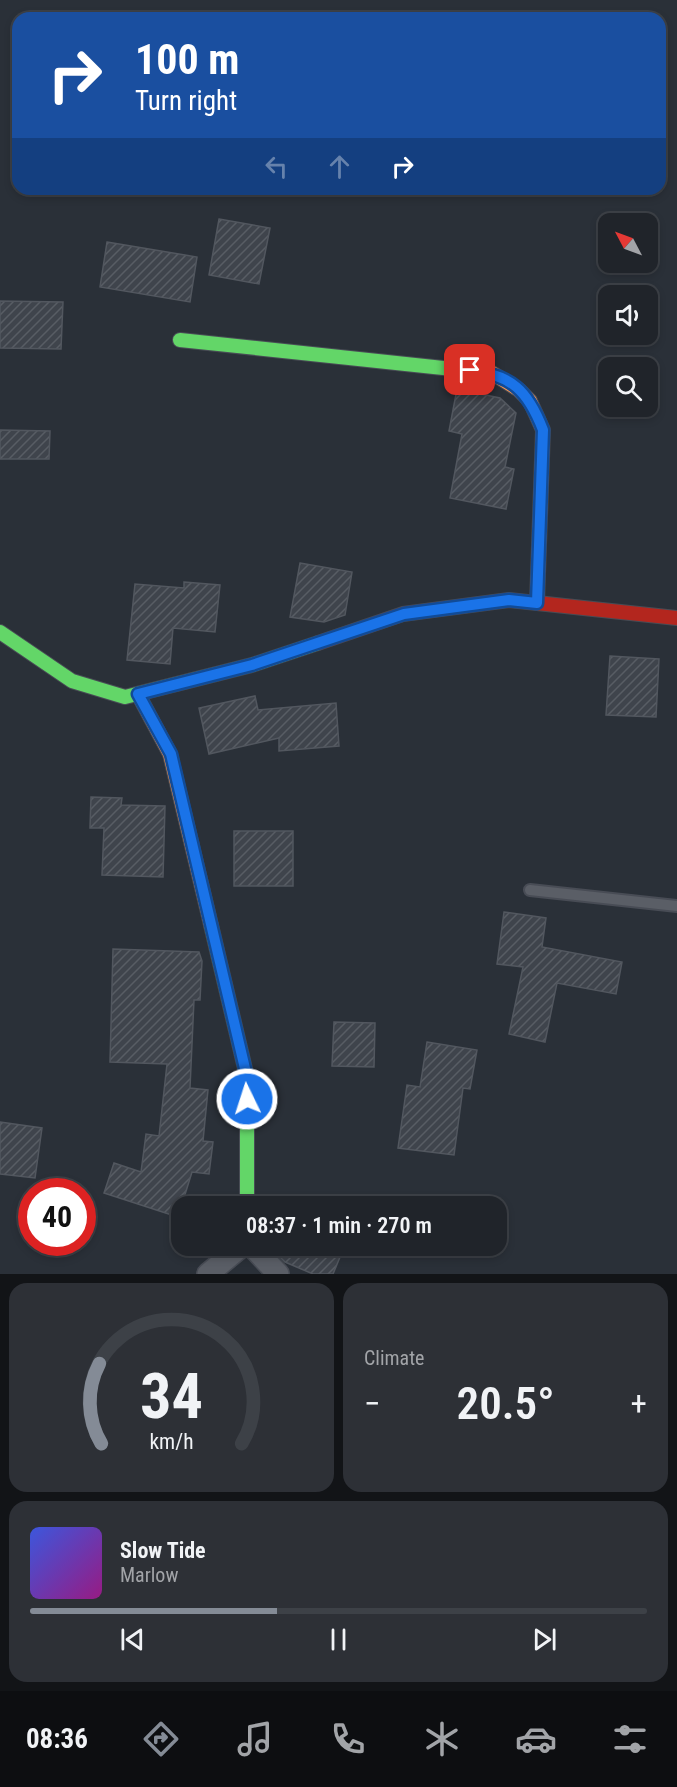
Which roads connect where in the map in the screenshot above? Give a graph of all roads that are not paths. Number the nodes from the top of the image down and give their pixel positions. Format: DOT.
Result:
graph roads {
  1 [pos="180,340"];
  2 [pos="537,603"];
  3 [pos="677,618"];
  4 [pos="1,634"];
  5 [pos="138,694"];
  6 [pos="530,890"];
  7 [pos="677,906"];
  8 [pos="248,1196"];
  9 [pos="230,1256"];
  10 [pos="261,1256"];
  11 [pos="208,1274"];
  12 [pos="278,1274"];
  1 -- 2 [label="street"];
  2 -- 3 [label="street"];
  2 -- 5 [label="street"];
  4 -- 5 [label="street"];
  5 -- 8 [label="street"];
  6 -- 7 [label="lane"];
  9 -- 11 [label="street"];
  10 -- 12 [label="street"];
}
